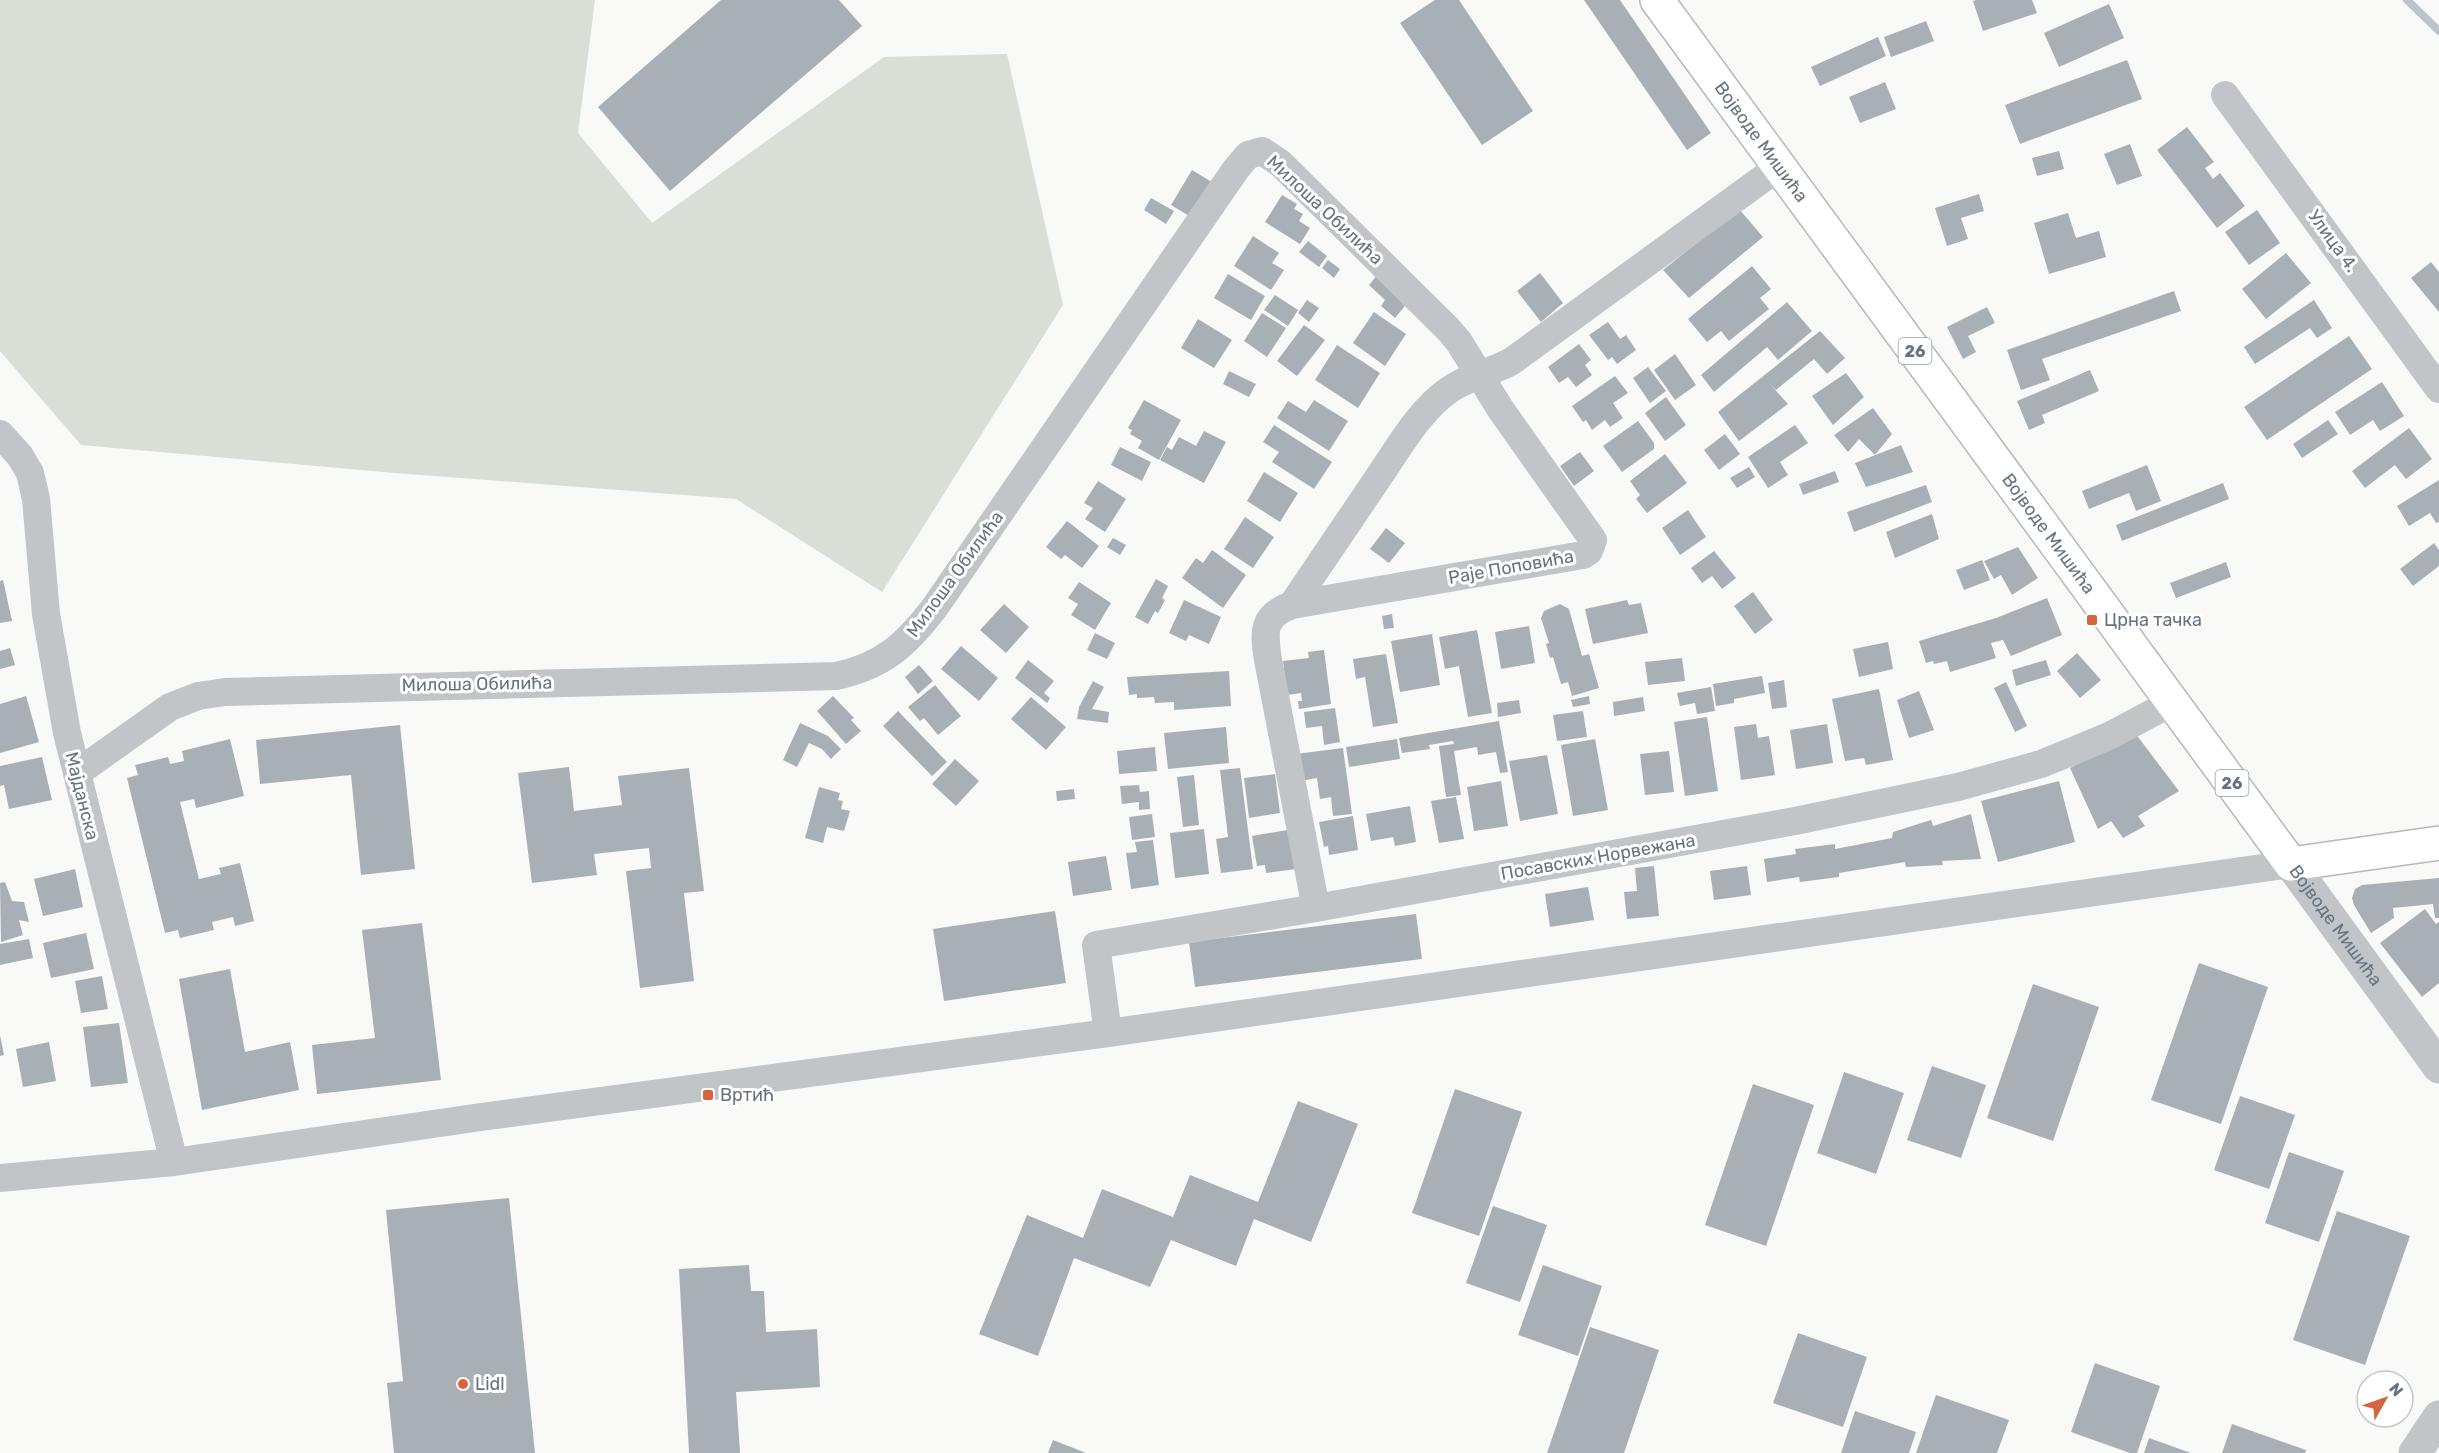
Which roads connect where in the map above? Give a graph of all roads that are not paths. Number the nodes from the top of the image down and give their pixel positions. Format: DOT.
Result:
graph roads {
  1 [pos="1657,0"];
  2 [pos="2225,95"];
  3 [pos="1780,166"];
  4 [pos="1479,375"];
  5 [pos="2439,389"];
  6 [pos="0,434"];
  7 [pos="1292,605"];
  8 [pos="2173,702"];
  9 [pos="76,773"];
  10 [pos="2439,843"];
  11 [pos="2291,864"];
  12 [pos="1316,908"];
  13 [pos="1108,1033"];
  14 [pos="2439,1067"];
  15 [pos="174,1162"];
  16 [pos="0,1178"];
  17 [pos="2439,1417"];
  18 [pos="2415,1453"];
  1 -- 3 [label="main road, Војводе Мишића / 26"];
  2 -- 5 [label="street, Улица 4."];
  3 -- 4 [label="street, Раје Поповића"];
  3 -- 8 [label="main road, Војводе Мишића / 26"];
  4 -- 7 [label="street, Раје Поповића"];
  4 -- 7 [label="street, Раје Поповића"];
  4 -- 9 [label="street, Милоша Обилића"];
  6 -- 9 [label="street, Мајданска"];
  7 -- 12 [label="street, Раје Поповића"];
  8 -- 11 [label="main road, Војводе Мишића / 26"];
  8 -- 12 [label="street, Посавских Норвежана"];
  9 -- 15 [label="street, Мајданска"];
  10 -- 11 [label="main road"];
  11 -- 13 [label="street"];
  11 -- 14 [label="street, Војводе Мишића"];
  12 -- 13 [label="street, Посавских Норвежана"];
  13 -- 15 [label="street"];
  15 -- 16 [label="street"];
  17 -- 18 [label="street"];
}
